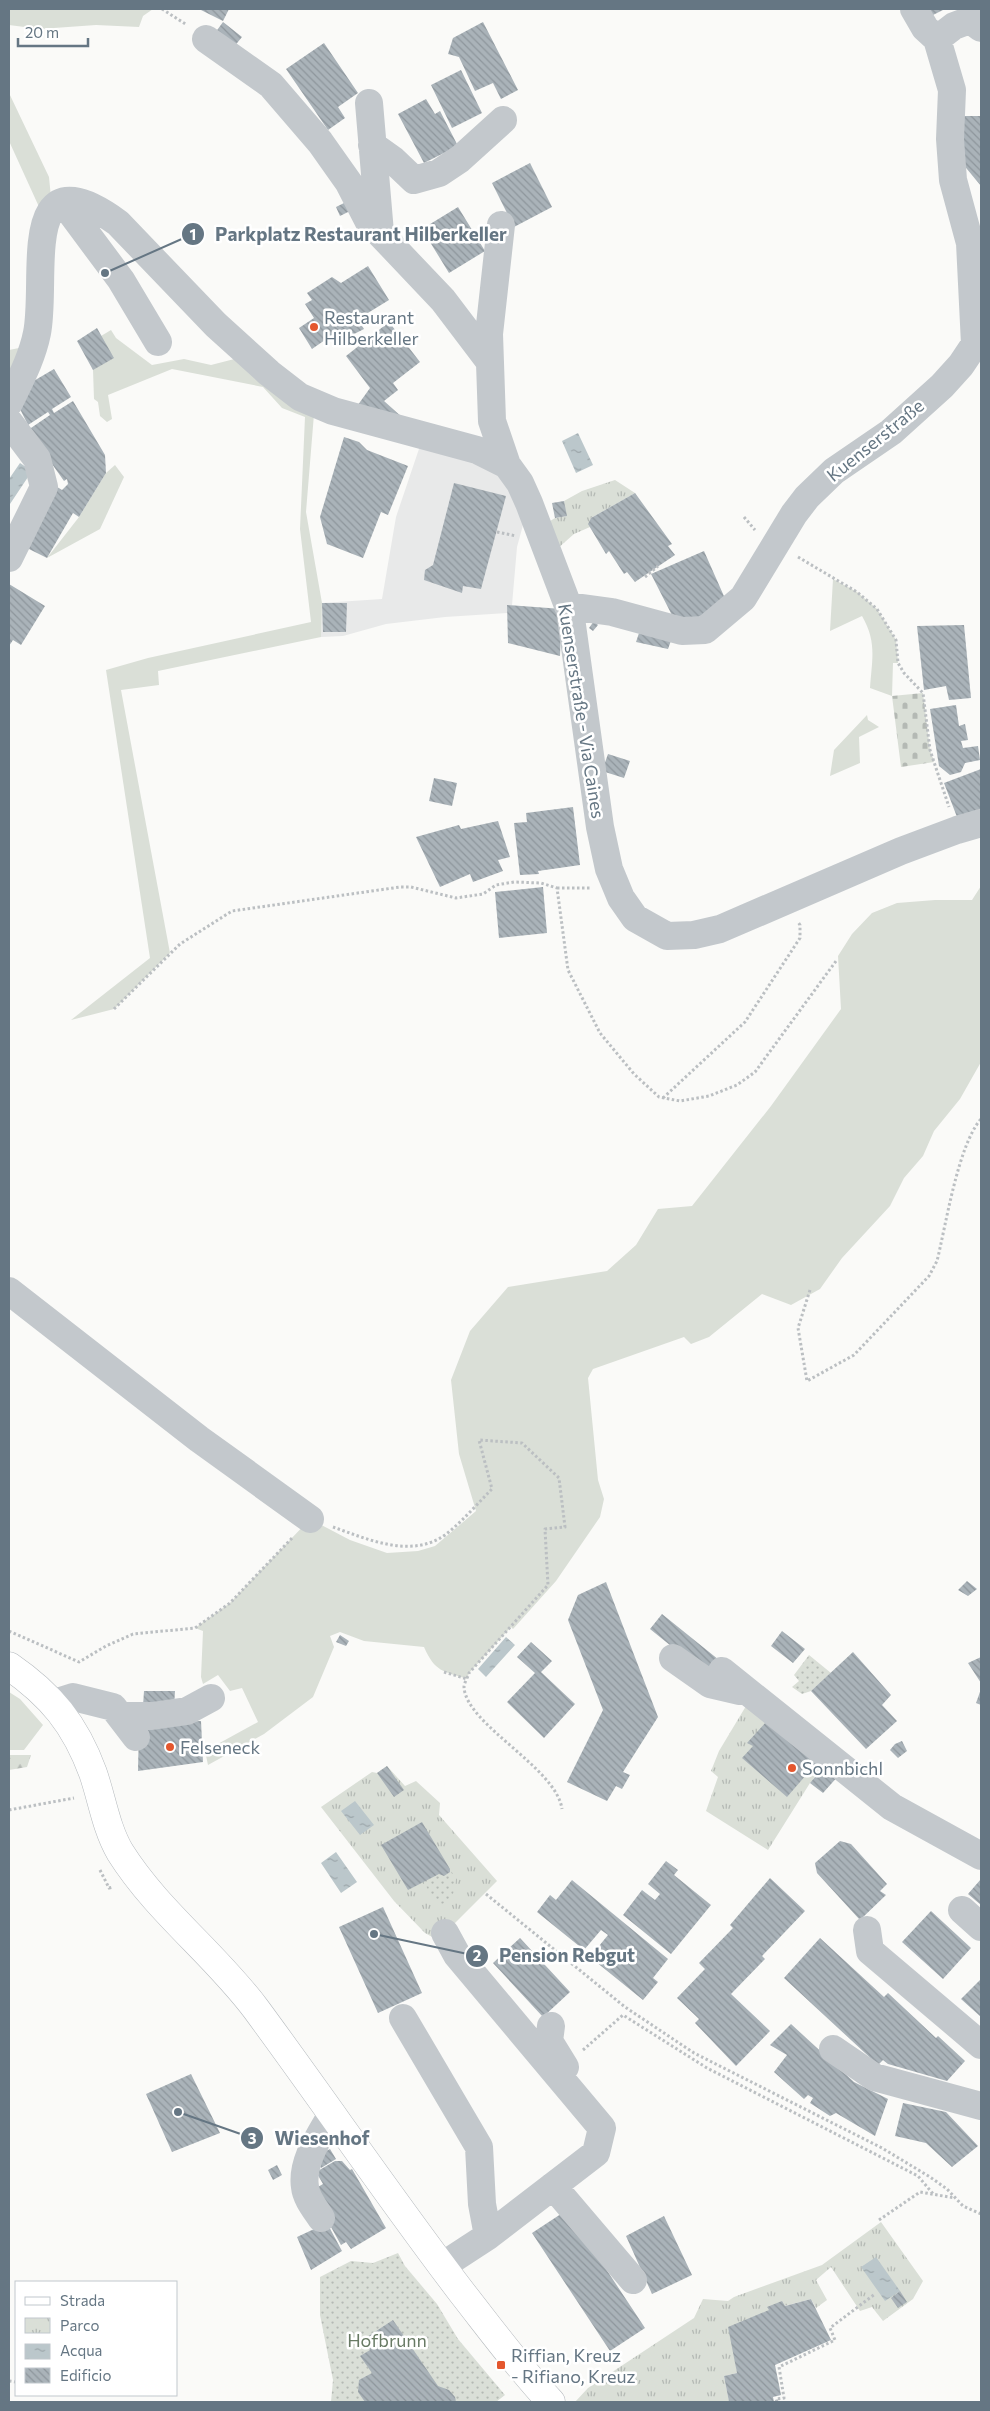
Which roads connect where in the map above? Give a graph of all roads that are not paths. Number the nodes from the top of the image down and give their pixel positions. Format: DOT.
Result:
graph roads {
  1 [pos="914,9"];
  2 [pos="981,28"];
  3 [pos="206,39"];
  4 [pos="938,39"];
  5 [pos="369,103"];
  6 [pos="503,120"];
  7 [pos="372,145"];
  8 [pos="64,202"];
  9 [pos="501,225"];
  10 [pos="380,234"];
  11 [pos="158,342"];
  12 [pos="490,362"];
  13 [pos="9,403"];
  14 [pos="9,422"];
  15 [pos="507,465"];
  16 [pos="9,558"];
  17 [pos="568,606"];
  18 [pos="981,823"];
  19 [pos="9,1291"];
  20 [pos="310,1519"];
  21 [pos="673,1658"];
  22 [pos="9,1666"];
  23 [pos="722,1671"];
  24 [pos="747,1692"];
  25 [pos="211,1698"];
  26 [pos="54,1703"];
  27 [pos="120,1716"];
  28 [pos="136,1738"];
  29 [pos="981,1856"];
  30 [pos="867,1930"];
  31 [pos="445,1932"];
  32 [pos="403,2018"];
  33 [pos="551,2026"];
  34 [pos="981,2045"];
  35 [pos="832,2049"];
  36 [pos="981,2106"];
  37 [pos="332,2114"];
  38 [pos="599,2142"];
  39 [pos="553,2186"];
  40 [pos="320,2218"];
  41 [pos="488,2236"];
  42 [pos="442,2266"];
  43 [pos="633,2280"];
  44 [pos="551,2402"];
  1 -- 4 [label="street, Kuenserstraße"];
  2 -- 4 [label="street"];
  3 -- 10 [label="street"];
  4 -- 17 [label="street, Kuenserstraße"];
  5 -- 7 [label="street"];
  6 -- 7 [label="street"];
  7 -- 10 [label="street"];
  8 -- 11 [label="street"];
  8 -- 13 [label="street"];
  8 -- 15 [label="street"];
  9 -- 12 [label="street, Kuenserstraße - Via Caines"];
  10 -- 12 [label="street"];
  12 -- 15 [label="street, Kuenserstraße - Via Caines"];
  14 -- 16 [label="street"];
  15 -- 17 [label="street, Kuenserstraße - Via Caines"];
  17 -- 18 [label="street, Kuenserstraße - Via Caines"];
  19 -- 20 [label="street"];
  21 -- 24 [label="street"];
  22 -- 26 [label="main road"];
  23 -- 24 [label="street"];
  24 -- 29 [label="street"];
  25 -- 27 [label="street"];
  26 -- 27 [label="street"];
  26 -- 37 [label="main road"];
  27 -- 28 [label="street"];
  30 -- 34 [label="street"];
  31 -- 38 [label="street"];
  32 -- 41 [label="street"];
  33 -- 38 [label="street"];
  35 -- 36 [label="street"];
  37 -- 40 [label="street"];
  37 -- 42 [label="main road"];
  38 -- 39 [label="street"];
  39 -- 41 [label="street"];
  39 -- 43 [label="street"];
  41 -- 42 [label="street"];
  42 -- 44 [label="main road"];
}
